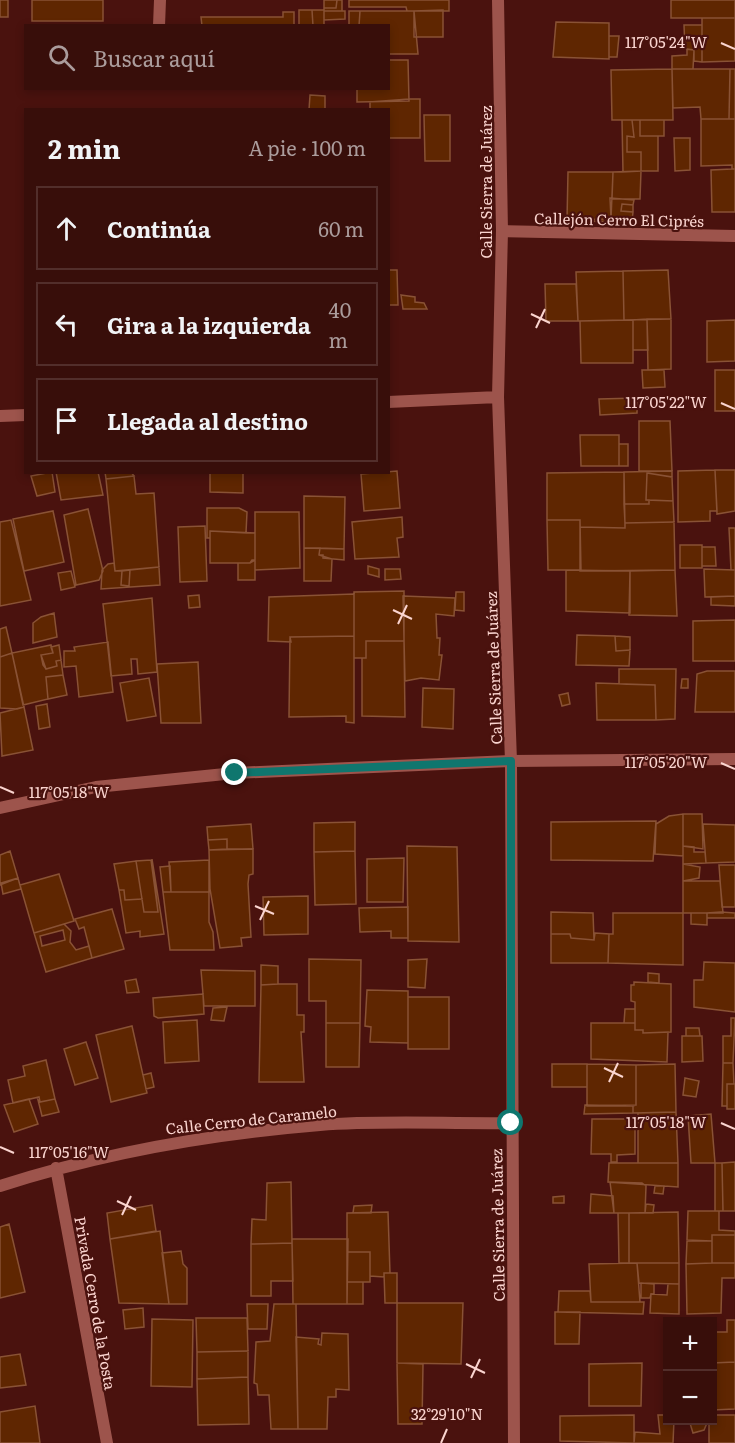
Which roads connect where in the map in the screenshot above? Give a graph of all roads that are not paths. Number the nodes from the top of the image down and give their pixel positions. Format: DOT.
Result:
graph roads {
  1 [pos="160,0"];
  2 [pos="498,0"];
  3 [pos="159,24"];
  4 [pos="502,231"];
  5 [pos="735,236"];
  6 [pos="498,397"];
  7 [pos="390,402"];
  8 [pos="24,415"];
  9 [pos="0,416"];
  10 [pos="735,759"];
  11 [pos="511,761"];
  12 [pos="0,808"];
  13 [pos="511,1123"];
  14 [pos="56,1168"];
  15 [pos="0,1186"];
  16 [pos="107,1443"];
  17 [pos="514,1443"];
  1 -- 3 [label="street"];
  2 -- 4 [label="street, Calle Sierra de Juárez"];
  4 -- 5 [label="street, Callejón Cerro El Ciprés"];
  4 -- 6 [label="street, Calle Sierra de Juárez"];
  6 -- 7 [label="street"];
  6 -- 11 [label="street, Calle Sierra de Juárez"];
  8 -- 9 [label="street"];
  10 -- 11 [label="street"];
  11 -- 12 [label="street"];
  11 -- 13 [label="street, Calle Sierra de Juárez"];
  13 -- 14 [label="street, Calle Cerro de Caramelo"];
  13 -- 17 [label="street, Calle Sierra de Juárez"];
  14 -- 15 [label="street, Calle Cerro de Caramelo"];
  14 -- 16 [label="street, Privada Cerro de la Posta"];
}
